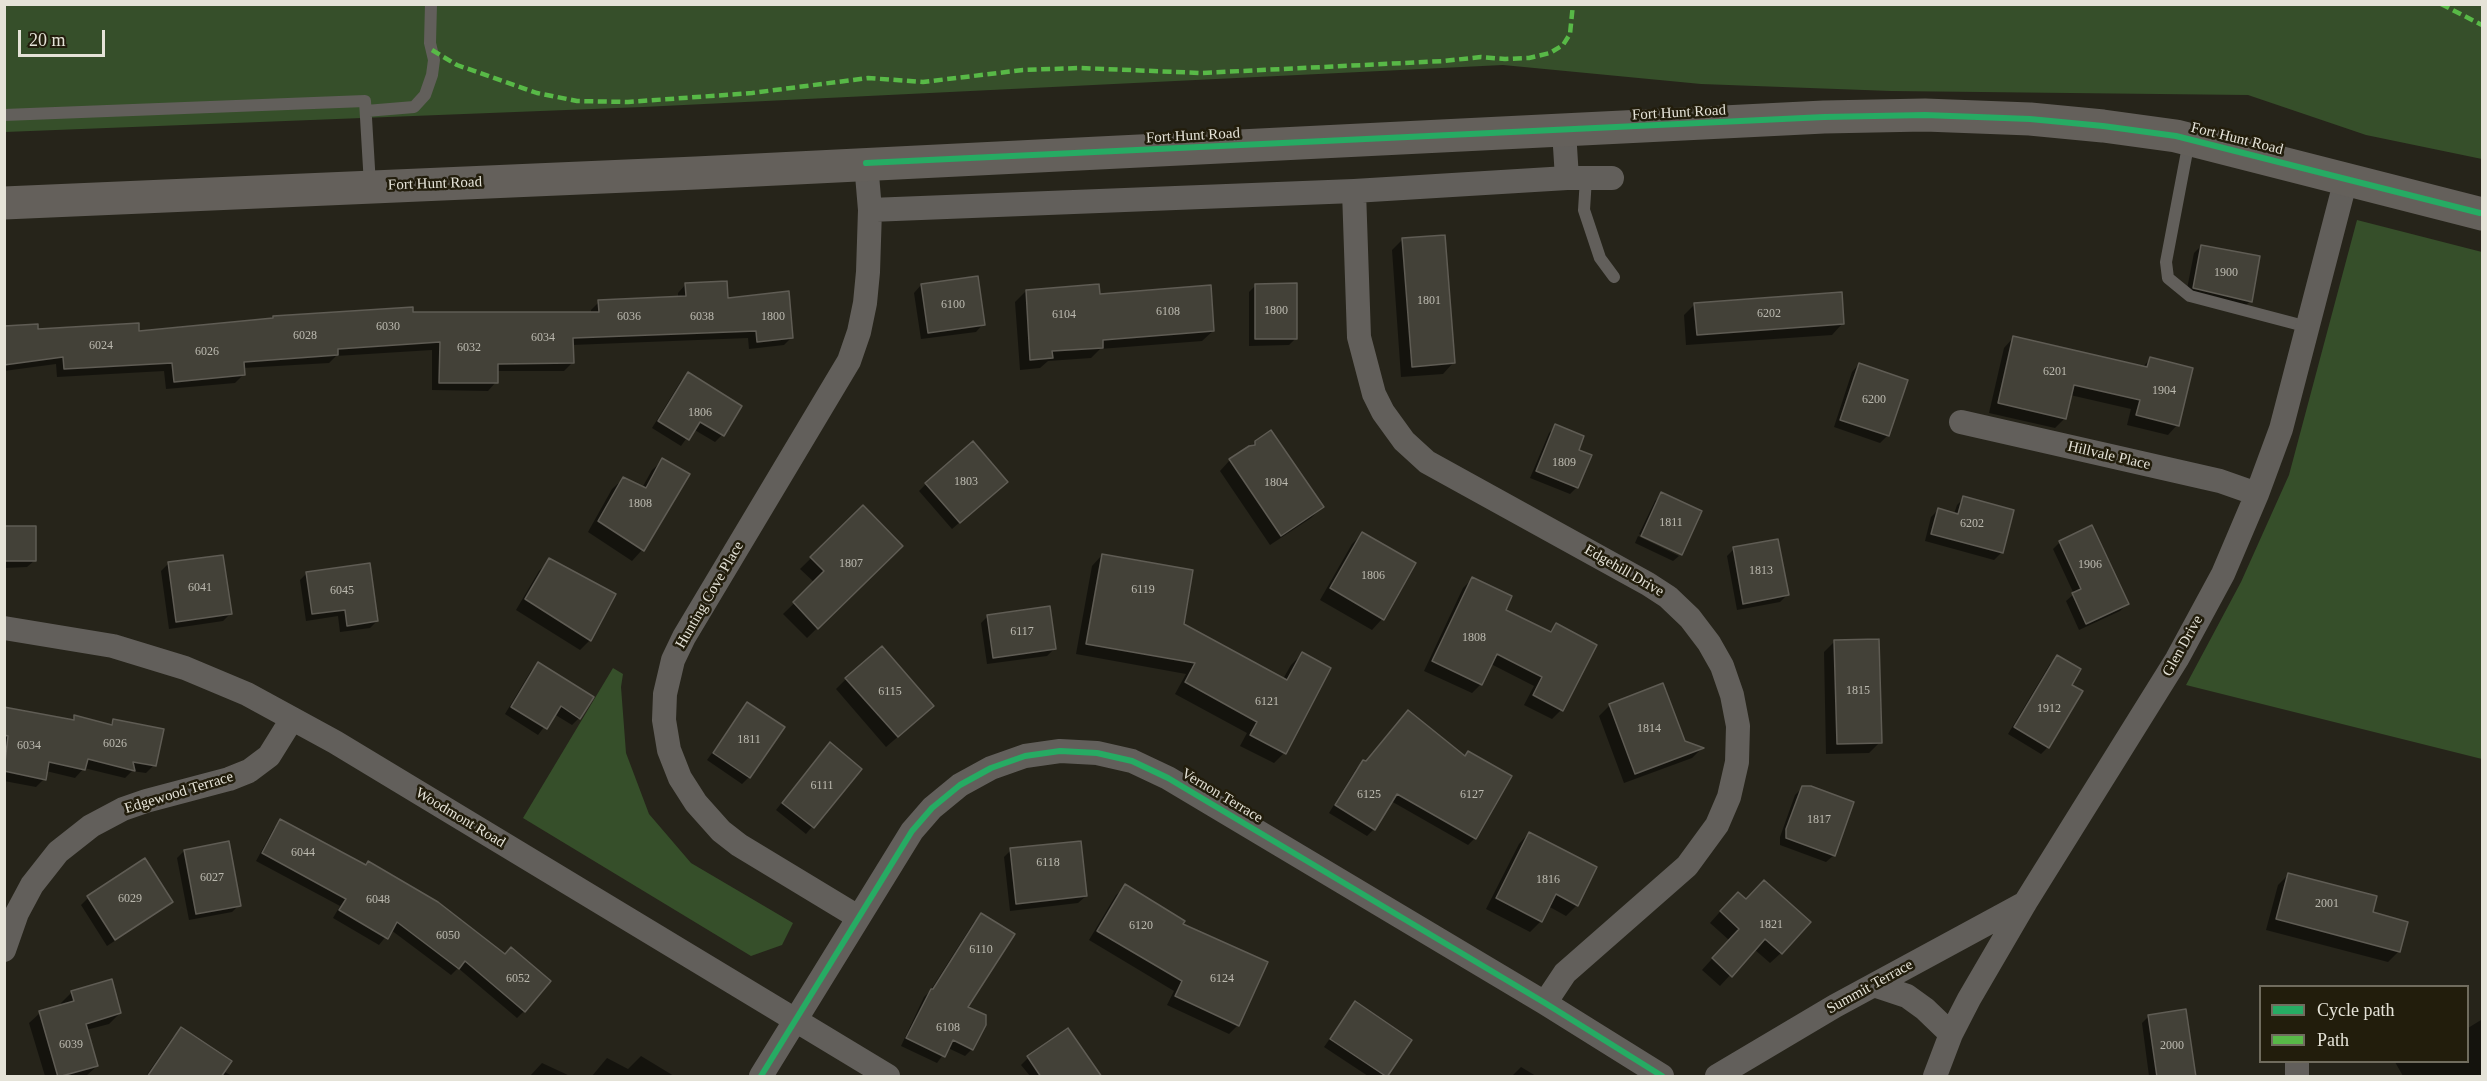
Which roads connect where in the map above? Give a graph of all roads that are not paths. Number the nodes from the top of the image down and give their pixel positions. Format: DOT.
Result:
graph roads {
  1 [pos="431,4"];
  2 [pos="366,106"];
  3 [pos="4,115"];
  4 [pos="1564,131"];
  5 [pos="2190,140"];
  6 [pos="866,163"];
  7 [pos="1577,178"];
  8 [pos="1612,178"];
  9 [pos="2346,179"];
  10 [pos="370,187"];
  11 [pos="1354,190"];
  12 [pos="4,203"];
  13 [pos="870,210"];
  14 [pos="2482,214"];
  15 [pos="1614,277"];
  16 [pos="2308,327"];
  17 [pos="1961,422"];
  18 [pos="2257,494"];
  19 [pos="4,628"];
  20 [pos="292,719"];
  21 [pos="2025,903"];
  22 [pos="858,916"];
  23 [pos="4,950"];
  24 [pos="1874,985"];
  25 [pos="1545,1003"];
  26 [pos="795,1020"];
  27 [pos="1951,1034"];
  28 [pos="761,1077"];
  29 [pos="888,1077"];
  30 [pos="1662,1077"];
  31 [pos="1717,1077"];
  32 [pos="1935,1077"];
  1 -- 2 [label="lane"];
  2 -- 3 [label="lane"];
  2 -- 10 [label="lane"];
  4 -- 5 [label="main road, Fort Hunt Road"];
  4 -- 6 [label="main road, Fort Hunt Road"];
  4 -- 7 [label="street"];
  5 -- 9 [label="main road, Fort Hunt Road"];
  5 -- 16 [label="lane"];
  6 -- 10 [label="main road, Fort Hunt Road"];
  6 -- 13 [label="street"];
  7 -- 8 [label="street"];
  7 -- 11 [label="street"];
  7 -- 15 [label="lane"];
  9 -- 14 [label="main road, Fort Hunt Road"];
  9 -- 16 [label="street, Glen Drive"];
  10 -- 12 [label="main road, Fort Hunt Road"];
  11 -- 13 [label="street"];
  11 -- 25 [label="street, Edgehill Drive"];
  13 -- 22 [label="street, Hunting Cove Place"];
  16 -- 18 [label="street, Glen Drive"];
  17 -- 18 [label="street, Hillvale Place"];
  18 -- 21 [label="street, Glen Drive"];
  19 -- 20 [label="street, Woodmont Road"];
  20 -- 23 [label="street, Edgewood Terrace"];
  20 -- 26 [label="street, Woodmont Road"];
  21 -- 24 [label="street, Summit Terrace"];
  21 -- 27 [label="street, Glen Drive"];
  22 -- 25 [label="street, Vernon Terrace"];
  22 -- 26 [label="street, Vernon Terrace"];
  24 -- 27 [label="street"];
  24 -- 31 [label="street, Summit Terrace"];
  25 -- 30 [label="street, Vernon Terrace"];
  26 -- 28 [label="street, Vernon Terrace"];
  26 -- 29 [label="street, Woodmont Road"];
  27 -- 32 [label="street, Glen Drive"];
}
